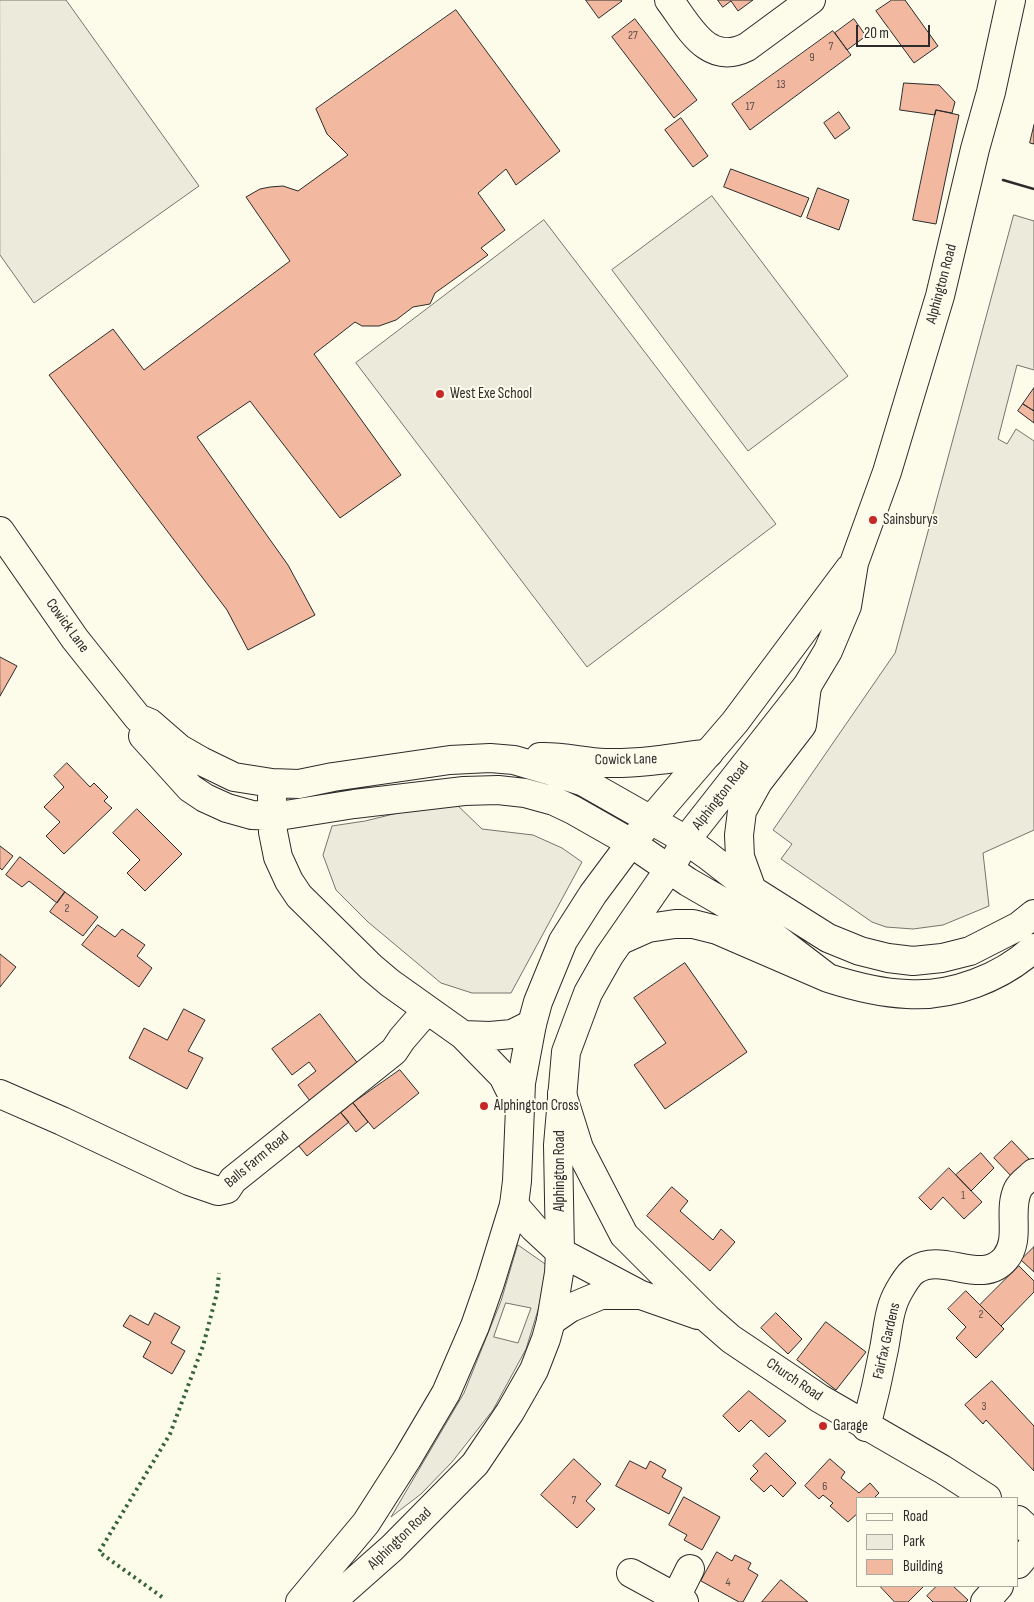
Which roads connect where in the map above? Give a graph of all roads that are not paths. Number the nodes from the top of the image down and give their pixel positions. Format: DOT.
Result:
graph roads {
  1 [pos="668,0"];
  2 [pos="812,0"];
  3 [pos="1011,0"];
  4 [pos="1,536"];
  5 [pos="854,562"];
  6 [pos="807,686"];
  7 [pos="138,718"];
  8 [pos="709,753"];
  9 [pos="514,760"];
  10 [pos="272,784"];
  11 [pos="272,816"];
  12 [pos="650,821"];
  13 [pos="686,840"];
  14 [pos="631,843"];
  15 [pos="670,868"];
  16 [pos="752,890"];
  17 [pos="1034,914"];
  18 [pos="621,940"];
  19 [pos="1034,948"];
  20 [pos="828,978"];
  21 [pos="427,1010"];
  22 [pos="532,1024"];
  23 [pos="464,1035"];
  24 [pos="562,1092"];
  25 [pos="0,1094"];
  26 [pos="519,1108"];
  27 [pos="1034,1173"];
  28 [pos="514,1206"];
  29 [pos="560,1252"];
  30 [pos="641,1295"];
  31 [pos="707,1318"];
  32 [pos="551,1321"];
  33 [pos="866,1427"];
  34 [pos="985,1497"];
  35 [pos="1019,1521"];
  36 [pos="1034,1535"];
  37 [pos="1034,1545"];
  38 [pos="1019,1563"];
  39 [pos="690,1569"];
  40 [pos="631,1573"];
  41 [pos="998,1587"];
  42 [pos="680,1599"];
  43 [pos="300,1602"];
  44 [pos="331,1602"];
  45 [pos="985,1602"];
  1 -- 2 [label="main road"];
  3 -- 5 [label="main road, Alphington Road"];
  4 -- 7 [label="main road, Cowick Lane"];
  5 -- 6 [label="main road, Alphington Road"];
  5 -- 8 [label="main road, Alphington Road"];
  6 -- 13 [label="main road, Alphington Road"];
  6 -- 16 [label="main road"];
  7 -- 10 [label="main road"];
  7 -- 11 [label="main road"];
  8 -- 9 [label="main road, Cowick Lane"];
  8 -- 12 [label="main road, Alphington Road"];
  9 -- 10 [label="main road"];
  9 -- 12 [label="main road"];
  10 -- 11 [label="main road"];
  11 -- 14 [label="main road"];
  11 -- 21 [label="main road"];
  12 -- 13 [label="main road"];
  12 -- 14 [label="main road, Alphington Road"];
  13 -- 15 [label="main road, Alphington Road"];
  13 -- 16 [label="main road"];
  14 -- 15 [label="main road"];
  14 -- 22 [label="main road, Alphington Road"];
  15 -- 18 [label="main road, Alphington Road"];
  15 -- 20 [label="main road"];
  16 -- 17 [label="main road"];
  18 -- 20 [label="main road"];
  18 -- 24 [label="main road, Alphington Road"];
  19 -- 20 [label="main road"];
  21 -- 23 [label="main road"];
  21 -- 25 [label="main road, Balls Farm Road"];
  22 -- 23 [label="main road"];
  22 -- 26 [label="main road, Alphington Road"];
  23 -- 26 [label="main road"];
  24 -- 29 [label="main road, Alphington Road"];
  24 -- 31 [label="main road, Church Road"];
  26 -- 28 [label="main road, Alphington Road"];
  27 -- 33 [label="main road, Fairfax Gardens"];
  28 -- 29 [label="main road, Church Road"];
  28 -- 43 [label="main road, Alphington Road"];
  29 -- 30 [label="main road, Church Road"];
  29 -- 32 [label="main road, Alphington Road"];
  30 -- 31 [label="main road, Church Road"];
  30 -- 32 [label="main road"];
  31 -- 33 [label="main road, Church Road"];
  32 -- 44 [label="main road, Alphington Road"];
  33 -- 34 [label="main road, Church Road"];
  35 -- 36 [label="main road"];
  37 -- 38 [label="main road"];
  39 -- 42 [label="main road"];
  40 -- 42 [label="main road"];
  41 -- 45 [label="main road"];
}
